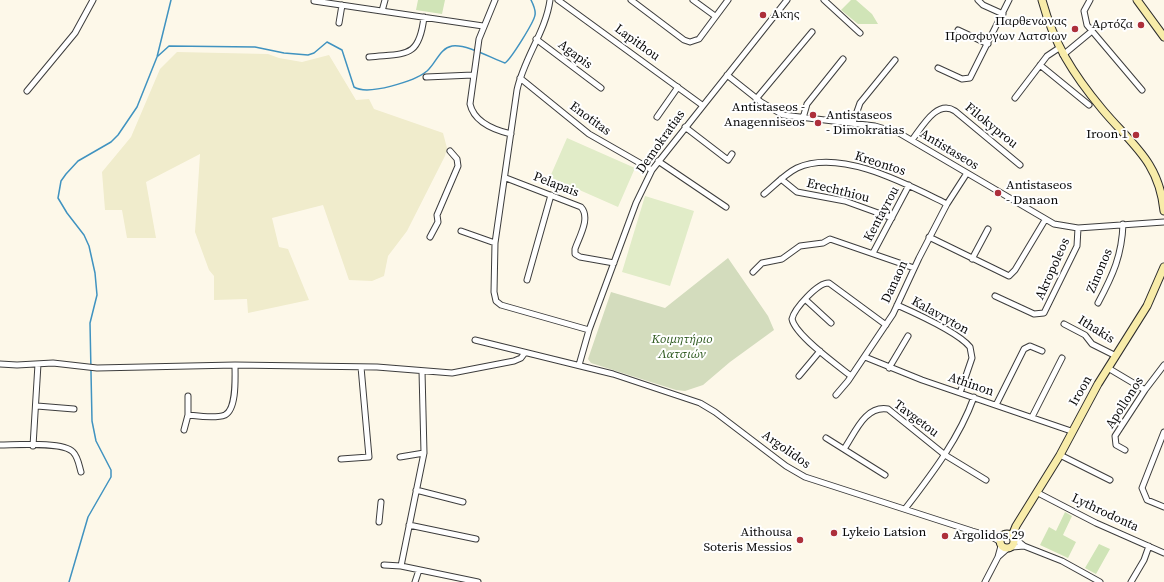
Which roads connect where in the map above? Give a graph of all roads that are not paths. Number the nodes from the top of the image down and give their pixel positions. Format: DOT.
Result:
graph roads {
  1 [pos="92,0"];
  2 [pos="385,0"];
  3 [pos="494,0"];
  4 [pos="550,0"];
  5 [pos="558,0"];
  6 [pos="631,0"];
  7 [pos="693,0"];
  8 [pos="728,0"];
  9 [pos="787,0"];
  10 [pos="824,0"];
  11 [pos="978,0"];
  12 [pos="1009,0"];
  13 [pos="1042,0"];
  14 [pos="1089,0"];
  15 [pos="1137,0"];
  16 [pos="314,1"];
  17 [pos="342,5"];
  18 [pos="382,11"];
  19 [pos="1002,14"];
  20 [pos="715,16"];
  21 [pos="424,17"];
  22 [pos="339,23"];
  23 [pos="483,26"];
  24 [pos="958,30"];
  25 [pos="812,32"];
  26 [pos="1092,32"];
  27 [pos="860,33"];
  28 [pos="1164,37"];
  29 [pos="536,39"];
  30 [pos="988,44"];
  31 [pos="1059,48"];
  32 [pos="1063,55"];
  33 [pos="369,57"];
  34 [pos="843,59"];
  35 [pos="895,60"];
  36 [pos="1040,65"];
  37 [pos="938,68"];
  38 [pos="473,75"];
  39 [pos="727,75"];
  40 [pos="426,77"];
  41 [pos="520,78"];
  42 [pos="678,87"];
  43 [pos="601,88"];
  44 [pos="1142,90"];
  45 [pos="27,91"];
  46 [pos="1015,98"];
  47 [pos="756,99"];
  48 [pos="702,105"];
  49 [pos="1089,105"];
  50 [pos="657,117"];
  51 [pos="803,118"];
  52 [pos="853,123"];
  53 [pos="685,127"];
  54 [pos="511,134"];
  55 [pos="912,140"];
  56 [pos="450,151"];
  57 [pos="732,154"];
  58 [pos="658,160"];
  59 [pos="1020,165"];
  60 [pos="652,170"];
  61 [pos="967,173"];
  62 [pos="506,178"];
  63 [pos="781,179"];
  64 [pos="909,185"];
  65 [pos="764,194"];
  66 [pos="551,195"];
  67 [pos="947,204"];
  68 [pos="726,207"];
  69 [pos="1164,211"];
  70 [pos="892,218"];
  71 [pos="1045,220"];
  72 [pos="1164,222"];
  73 [pos="1123,224"];
  74 [pos="1078,228"];
  75 [pos="988,229"];
  76 [pos="461,231"];
  77 [pos="430,237"];
  78 [pos="929,238"];
  79 [pos="495,243"];
  80 [pos="873,253"];
  81 [pos="972,259"];
  82 [pos="614,263"];
  83 [pos="1164,267"];
  84 [pos="914,268"];
  85 [pos="753,272"];
  86 [pos="527,280"];
  87 [pos="995,296"];
  88 [pos="806,300"];
  89 [pos="1098,303"];
  90 [pos="897,305"];
  91 [pos="831,323"];
  92 [pos="1064,324"];
  93 [pos="886,325"];
  94 [pos="589,330"];
  95 [pos="908,336"];
  96 [pos="475,340"];
  97 [pos="820,351"];
  98 [pos="1042,351"];
  99 [pos="524,354"];
  100 [pos="1116,356"];
  101 [pos="865,357"];
  102 [pos="1062,358"];
  103 [pos="0,364"];
  104 [pos="38,364"];
  105 [pos="235,365"];
  106 [pos="578,365"];
  107 [pos="1164,365"];
  108 [pos="361,367"];
  109 [pos="889,368"];
  110 [pos="1108,368"];
  111 [pos="422,371"];
  112 [pos="799,376"];
  113 [pos="851,376"];
  114 [pos="1145,390"];
  115 [pos="960,393"];
  116 [pos="836,395"];
  117 [pos="188,396"];
  118 [pos="974,397"];
  119 [pos="996,405"];
  120 [pos="37,406"];
  121 [pos="74,409"];
  122 [pos="188,415"];
  123 [pos="1032,416"];
  124 [pos="184,430"];
  125 [pos="1071,431"];
  126 [pos="1164,432"];
  127 [pos="826,438"];
  128 [pos="0,445"];
  129 [pos="34,446"];
  130 [pos="844,449"];
  131 [pos="1125,450"];
  132 [pos="424,454"];
  133 [pos="945,455"];
  134 [pos="1060,455"];
  135 [pos="400,457"];
  136 [pos="341,459"];
  137 [pos="80,472"];
  138 [pos="885,476"];
  139 [pos="986,480"];
  140 [pos="1110,480"];
  141 [pos="416,490"];
  142 [pos="1038,493"];
  143 [pos="381,502"];
  144 [pos="463,502"];
  145 [pos="1164,508"];
  146 [pos="905,509"];
  147 [pos="379,522"];
  148 [pos="409,525"];
  149 [pos="476,539"];
  150 [pos="1007,541"];
  151 [pos="1024,546"];
  152 [pos="1149,546"];
  153 [pos="1164,553"];
  154 [pos="384,565"];
  155 [pos="401,566"];
  156 [pos="419,570"];
  157 [pos="465,581"];
  158 [pos="1098,581"];
  159 [pos="415,582"];
  160 [pos="478,582"];
  161 [pos="985,582"];
  162 [pos="1131,582"];
  1 -- 45 [label="street"];
  2 -- 18 [label="street"];
  3 -- 23 [label="street"];
  4 -- 29 [label="street"];
  5 -- 42 [label="street, Lapithou"];
  6 -- 20 [label="street"];
  7 -- 20 [label="street"];
  8 -- 20 [label="street"];
  9 -- 39 [label="street, Demokratias"];
  10 -- 27 [label="street"];
  11 -- 19 [label="street"];
  12 -- 19 [label="street"];
  13 -- 31 [label="street"];
  14 -- 26 [label="street"];
  15 -- 28 [label="street"];
  16 -- 17 [label="street"];
  17 -- 18 [label="street"];
  17 -- 22 [label="street"];
  18 -- 21 [label="street"];
  19 -- 30 [label="street"];
  21 -- 23 [label="street"];
  21 -- 33 [label="street"];
  23 -- 38 [label="street"];
  24 -- 30 [label="street"];
  25 -- 47 [label="street"];
  26 -- 32 [label="street"];
  26 -- 44 [label="street"];
  29 -- 41 [label="street"];
  29 -- 43 [label="street, Agapis"];
  30 -- 37 [label="street"];
  31 -- 32 [label="street"];
  31 -- 36 [label="street"];
  32 -- 69 [label="street"];
  34 -- 51 [label="street"];
  35 -- 52 [label="street"];
  36 -- 46 [label="street"];
  36 -- 49 [label="street"];
  38 -- 40 [label="street"];
  38 -- 54 [label="street"];
  39 -- 47 [label="street, Antistaseos"];
  39 -- 48 [label="street, Demokratias"];
  41 -- 54 [label="street"];
  41 -- 60 [label="street, Enotitas"];
  42 -- 48 [label="street, Lapithou"];
  42 -- 50 [label="street"];
  47 -- 51 [label="street, Antistaseos"];
  48 -- 53 [label="street, Demokratias"];
  51 -- 52 [label="street, Antistaseos"];
  52 -- 55 [label="street, Antistaseos"];
  53 -- 57 [label="street"];
  53 -- 58 [label="street, Demokratias"];
  54 -- 62 [label="street"];
  55 -- 59 [label="street, Filokyprou"];
  55 -- 61 [label="street, Antistaseos"];
  56 -- 77 [label="street"];
  58 -- 60 [label="street, Demokratias"];
  58 -- 68 [label="street"];
  60 -- 82 [label="street, Demokratias"];
  61 -- 67 [label="street, Danaon"];
  61 -- 71 [label="street, Antistaseos"];
  62 -- 66 [label="street, Pelapais"];
  62 -- 79 [label="street"];
  63 -- 64 [label="street, Kreontos"];
  63 -- 65 [label="street, Kreontos"];
  63 -- 70 [label="street, Erechthiou"];
  64 -- 67 [label="street, Kreontos"];
  64 -- 70 [label="street, Kentayrou"];
  66 -- 82 [label="street, Pelapais"];
  66 -- 86 [label="street"];
  67 -- 78 [label="street, Danaon"];
  70 -- 80 [label="street, Kentayrou"];
  71 -- 74 [label="street, Antistaseos"];
  71 -- 81 [label="street"];
  72 -- 73 [label="street, Antistaseos"];
  73 -- 74 [label="street, Antistaseos"];
  73 -- 89 [label="street, Zinonos"];
  74 -- 87 [label="street, Akropoleos"];
  75 -- 81 [label="street"];
  76 -- 79 [label="street"];
  78 -- 81 [label="street"];
  78 -- 84 [label="street, Danaon"];
  79 -- 94 [label="street"];
  80 -- 84 [label="street"];
  80 -- 85 [label="street"];
  82 -- 94 [label="street, Demokratias"];
  83 -- 100 [label="street, Iroon"];
  84 -- 90 [label="street, Danaon"];
  88 -- 91 [label="street"];
  88 -- 93 [label="street"];
  88 -- 97 [label="street"];
  90 -- 93 [label="street, Danaon"];
  90 -- 115 [label="street, Kalavryton"];
  92 -- 100 [label="street, Ithakis"];
  93 -- 101 [label="street, Danaon"];
  94 -- 106 [label="street, Demokratias"];
  95 -- 109 [label="street"];
  96 -- 99 [label="street, Argolidos"];
  97 -- 112 [label="street"];
  97 -- 113 [label="street"];
  98 -- 119 [label="street"];
  99 -- 106 [label="street, Argolidos"];
  99 -- 111 [label="street"];
  100 -- 110 [label="street, Iroon"];
  101 -- 109 [label="street, Athinon"];
  101 -- 113 [label="street, Danaon"];
  102 -- 123 [label="street"];
  103 -- 104 [label="street"];
  104 -- 105 [label="street"];
  104 -- 120 [label="street"];
  105 -- 108 [label="street"];
  105 -- 122 [label="street"];
  106 -- 146 [label="street, Argolidos"];
  107 -- 114 [label="street, Apollonos"];
  108 -- 111 [label="street"];
  108 -- 136 [label="street"];
  109 -- 115 [label="street, Athinon"];
  110 -- 114 [label="street"];
  110 -- 125 [label="street, Iroon"];
  111 -- 132 [label="street"];
  113 -- 116 [label="street, Danaon"];
  114 -- 131 [label="street, Apollonos"];
  115 -- 118 [label="street, Athinon"];
  117 -- 122 [label="street"];
  118 -- 119 [label="street, Athinon"];
  118 -- 133 [label="street"];
  119 -- 123 [label="street, Athinon"];
  120 -- 121 [label="street"];
  120 -- 129 [label="street"];
  122 -- 124 [label="street"];
  123 -- 125 [label="street, Athinon"];
  125 -- 134 [label="street, Iroon"];
  126 -- 145 [label="street"];
  127 -- 130 [label="street"];
  128 -- 129 [label="street"];
  129 -- 137 [label="street"];
  130 -- 133 [label="street, Tavgetou"];
  130 -- 138 [label="street"];
  132 -- 135 [label="street"];
  132 -- 141 [label="street"];
  133 -- 139 [label="street"];
  133 -- 146 [label="street"];
  134 -- 140 [label="street"];
  134 -- 142 [label="street, Iroon"];
  141 -- 144 [label="street"];
  141 -- 148 [label="street"];
  142 -- 150 [label="street, Iroon"];
  142 -- 152 [label="street, Lythrodonta"];
  143 -- 147 [label="street"];
  146 -- 150 [label="street, Argolidos"];
  148 -- 149 [label="street"];
  148 -- 155 [label="street"];
  150 -- 151 [label="street, Argolidos"];
  150 -- 151 [label="street, Argolidos"];
  150 -- 161 [label="street, Iroon"];
  151 -- 158 [label="street, Argolidos"];
  152 -- 153 [label="street, Lythrodonta"];
  152 -- 162 [label="street"];
  154 -- 155 [label="street"];
  155 -- 156 [label="street"];
  156 -- 157 [label="street"];
  156 -- 159 [label="street"];
  157 -- 160 [label="street"];
}
